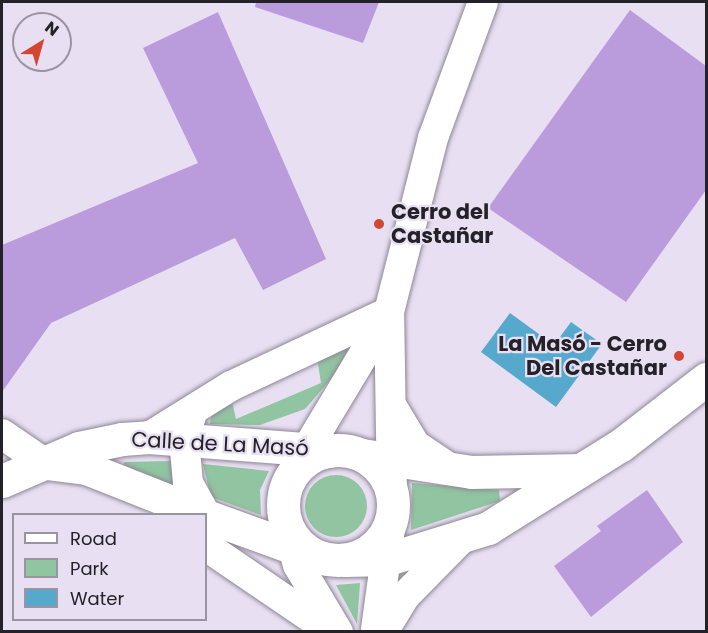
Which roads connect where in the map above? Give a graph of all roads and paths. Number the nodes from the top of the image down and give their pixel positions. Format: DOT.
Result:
graph roads {
  1 [pos="483,2"];
  2 [pos="389,312"];
  3 [pos="706,379"];
  4 [pos="388,395"];
  5 [pos="197,405"];
  6 [pos="2,434"];
  7 [pos="149,437"];
  8 [pos="184,439"];
  9 [pos="317,449"];
  10 [pos="376,457"];
  11 [pos="44,463"];
  12 [pos="451,469"];
  13 [pos="583,470"];
  14 [pos="2,481"];
  15 [pos="142,490"];
  16 [pos="392,504"];
  17 [pos="168,513"];
  18 [pos="190,513"];
  19 [pos="202,513"];
  20 [pos="207,521"];
  21 [pos="207,522"];
  22 [pos="462,538"];
  23 [pos="317,555"];
  24 [pos="388,559"];
  25 [pos="332,632"];
  26 [pos="338,632"];
  27 [pos="376,632"];
  28 [pos="383,632"];
  1 -- 2 [label="street"];
  2 -- 4 [label="street"];
  2 -- 5 [label="street"];
  2 -- 9 [label="street"];
  3 -- 13 [label="street, Calle de La Masó"];
  4 -- 10 [label="street"];
  4 -- 12 [label="street"];
  5 -- 7 [label="street"];
  5 -- 8 [label="street"];
  6 -- 11 [label="street"];
  7 -- 8 [label="street, Calle de La Masó"];
  7 -- 11 [label="street, Calle de La Masó"];
  8 -- 9 [label="street, Calle de La Masó"];
  8 -- 19 [label="street"];
  9 -- 10 [label="street"];
  9 -- 23 [label="street"];
  10 -- 12 [label="street"];
  10 -- 16 [label="street"];
  11 -- 14 [label="street, Calle de La Masó"];
  11 -- 15 [label="street, Calle de La Masó"];
  12 -- 13 [label="street"];
  13 -- 22 [label="street, Calle de La Masó"];
  15 -- 17 [label="street"];
  15 -- 18 [label="street, Calle de La Masó"];
  16 -- 23 [label="street"];
  16 -- 24 [label="street"];
  20 -- 23 [label="street, Calle de La Masó"];
  21 -- 25 [label="street"];
  22 -- 24 [label="street, Calle de La Masó"];
  22 -- 28 [label="street"];
  23 -- 24 [label="street, Calle de La Masó"];
  23 -- 26 [label="street"];
  24 -- 27 [label="street"];
}
